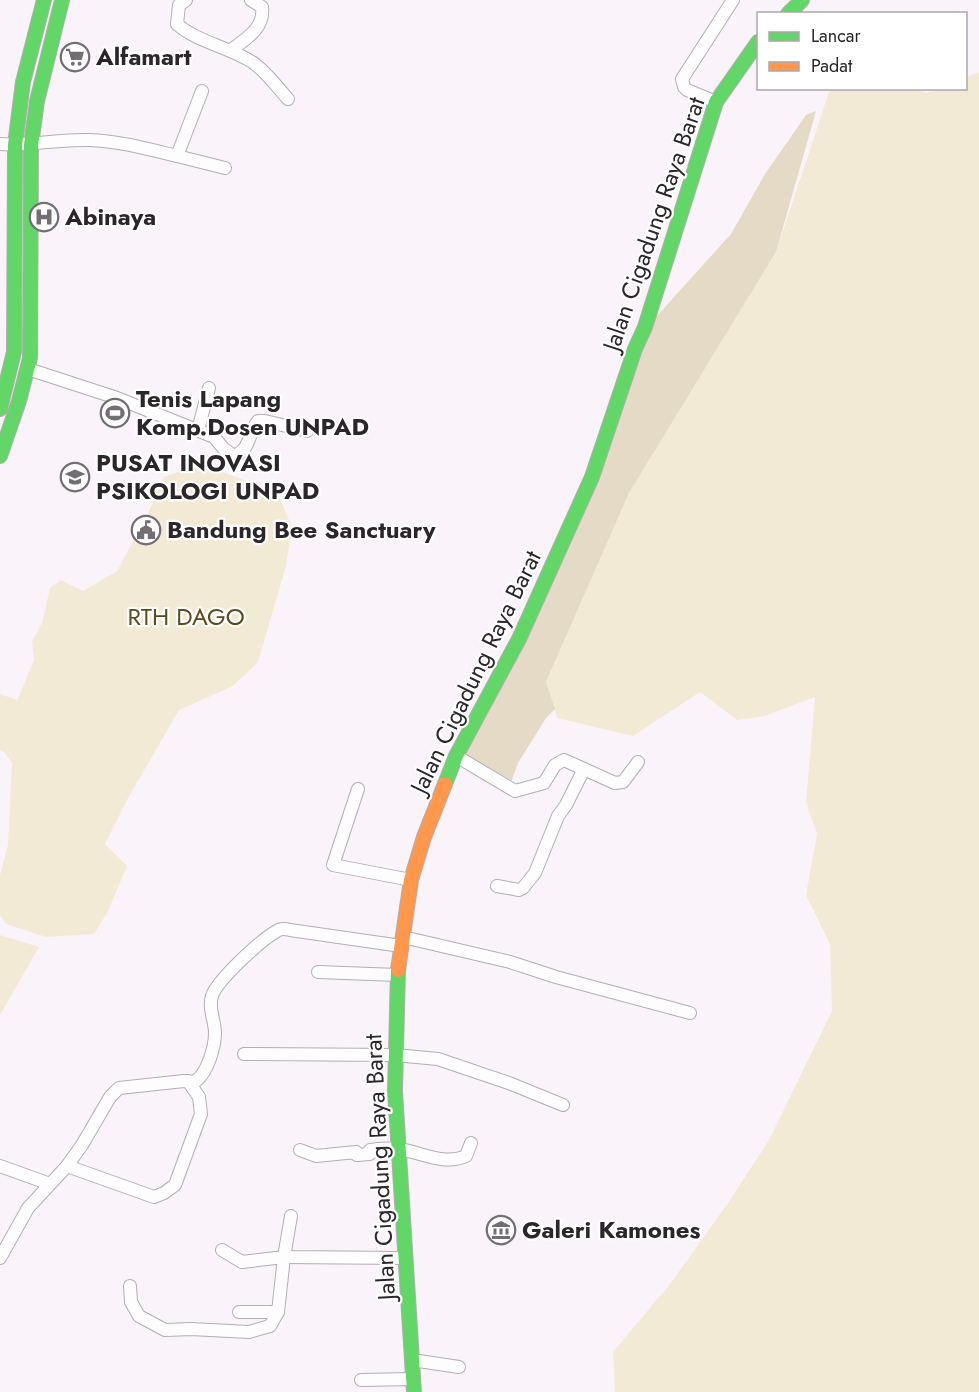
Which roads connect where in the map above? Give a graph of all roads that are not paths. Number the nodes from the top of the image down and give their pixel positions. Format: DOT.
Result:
graph roads {
  1 [pos="44,0"];
  2 [pos="62,0"];
  3 [pos="186,0"];
  4 [pos="733,0"];
  5 [pos="802,0"];
  6 [pos="256,1"];
  7 [pos="790,12"];
  8 [pos="757,45"];
  9 [pos="231,50"];
  10 [pos="202,91"];
  11 [pos="288,99"];
  12 [pos="716,102"];
  13 [pos="0,144"];
  14 [pos="15,145"];
  15 [pos="31,145"];
  16 [pos="177,156"];
  17 [pos="225,168"];
  18 [pos="7,228"];
  19 [pos="29,228"];
  20 [pos="28,369"];
  21 [pos="209,388"];
  22 [pos="0,409"];
  23 [pos="198,430"];
  24 [pos="307,431"];
  25 [pos="0,456"];
  26 [pos="456,756"];
  27 [pos="638,762"];
  28 [pos="584,769"];
  29 [pos="358,789"];
  30 [pos="411,880"];
  31 [pos="497,886"];
  32 [pos="402,941"];
  33 [pos="318,972"];
  34 [pos="397,975"];
  35 [pos="690,1013"];
  36 [pos="244,1054"];
  37 [pos="395,1055"];
  38 [pos="188,1081"];
  39 [pos="563,1105"];
  40 [pos="471,1143"];
  41 [pos="397,1149"];
  42 [pos="300,1150"];
  43 [pos="0,1166"];
  44 [pos="67,1166"];
  45 [pos="50,1184"];
  46 [pos="291,1216"];
  47 [pos="222,1250"];
  48 [pos="284,1257"];
  49 [pos="0,1258"];
  50 [pos="405,1258"];
  51 [pos="130,1286"];
  52 [pos="239,1312"];
  53 [pos="278,1312"];
  54 [pos="412,1360"];
  55 [pos="459,1367"];
  56 [pos="361,1380"];
  57 [pos="413,1385"];
  1 -- 14 [label="street"];
  2 -- 15 [label="street"];
  3 -- 9 [label="street"];
  4 -- 12 [label="street"];
  5 -- 7 [label="street"];
  6 -- 9 [label="street"];
  8 -- 12 [label="street, Jalan Cigadung Raya Barat"];
  9 -- 11 [label="street"];
  10 -- 16 [label="street"];
  12 -- 26 [label="street, Jalan Cigadung Raya Barat"];
  13 -- 14 [label="street"];
  14 -- 15 [label="street"];
  14 -- 18 [label="street"];
  15 -- 16 [label="street"];
  15 -- 19 [label="street"];
  16 -- 17 [label="street"];
  18 -- 19 [label="street"];
  18 -- 22 [label="street"];
  19 -- 20 [label="street"];
  20 -- 23 [label="street"];
  20 -- 25 [label="street"];
  21 -- 23 [label="street"];
  23 -- 24 [label="street"];
  26 -- 28 [label="street"];
  26 -- 30 [label="street, Jalan Cigadung Raya Barat"];
  27 -- 28 [label="street"];
  28 -- 31 [label="street"];
  29 -- 30 [label="street"];
  30 -- 32 [label="street, Jalan Cigadung Raya Barat"];
  32 -- 34 [label="street, Jalan Cigadung Raya Barat"];
  32 -- 35 [label="street"];
  32 -- 38 [label="street"];
  33 -- 34 [label="street"];
  34 -- 37 [label="street, Jalan Cigadung Raya Barat"];
  36 -- 37 [label="street"];
  37 -- 39 [label="street"];
  37 -- 41 [label="street, Jalan Cigadung Raya Barat"];
  38 -- 44 [label="street"];
  38 -- 44 [label="street"];
  40 -- 41 [label="street"];
  41 -- 42 [label="street"];
  41 -- 50 [label="street, Jalan Cigadung Raya Barat"];
  43 -- 45 [label="street"];
  44 -- 45 [label="street"];
  45 -- 49 [label="street"];
  46 -- 48 [label="street"];
  47 -- 48 [label="street"];
  48 -- 50 [label="street"];
  48 -- 53 [label="street"];
  50 -- 54 [label="street, Jalan Cigadung Raya Barat"];
  51 -- 53 [label="street"];
  52 -- 53 [label="street"];
  54 -- 55 [label="street"];
  54 -- 57 [label="street, Jalan Cigadung Raya Barat"];
  56 -- 57 [label="street"];
}
